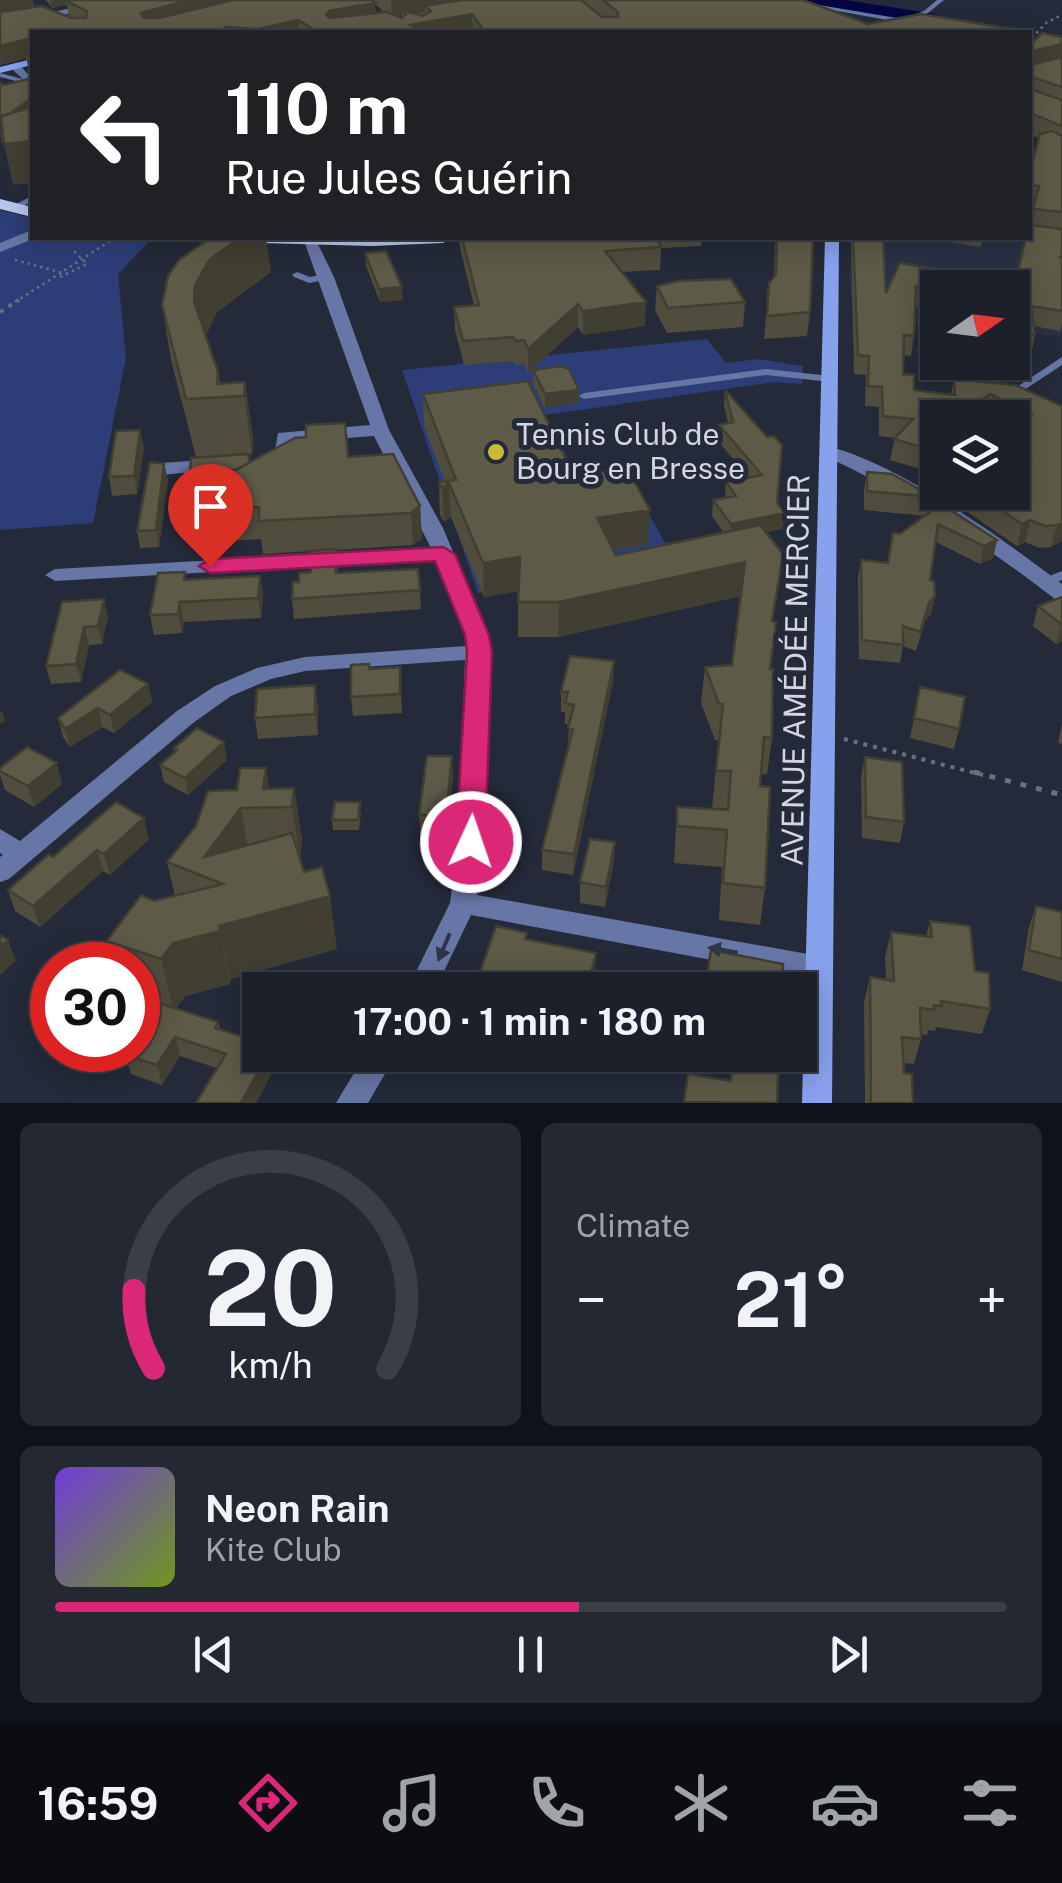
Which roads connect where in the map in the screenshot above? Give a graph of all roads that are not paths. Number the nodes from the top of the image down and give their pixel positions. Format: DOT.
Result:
graph roads {
  1 [pos="129,0"];
  2 [pos="941,0"];
  3 [pos="791,4"];
  4 [pos="44,12"];
  5 [pos="0,14"];
  6 [pos="66,24"];
  7 [pos="0,25"];
  8 [pos="840,26"];
  9 [pos="30,62"];
  10 [pos="15,66"];
  11 [pos="0,73"];
  12 [pos="30,83"];
  13 [pos="30,84"];
  14 [pos="30,84"];
  15 [pos="0,86"];
  16 [pos="30,235"];
  17 [pos="308,240"];
  18 [pos="832,240"];
  19 [pos="4,254"];
  20 [pos="297,275"];
  21 [pos="326,277"];
  22 [pos="1062,360"];
  23 [pos="831,379"];
  24 [pos="584,396"];
  25 [pos="1024,400"];
  26 [pos="380,430"];
  27 [pos="831,452"];
  28 [pos="161,469"];
  29 [pos="443,554"];
  30 [pos="55,574"];
  31 [pos="1057,584"];
  32 [pos="479,652"];
  33 [pos="7,855"];
  34 [pos="464,902"];
  35 [pos="819,968"];
  36 [pos="433,972"];
  37 [pos="370,1072"];
  38 [pos="351,1103"];
  39 [pos="817,1103"];
  1 -- 4 [label="street"];
  2 -- 3 [label="lane"];
  3 -- 8 [label="main road"];
  4 -- 5 [label="street"];
  4 -- 6 [label="street"];
  4 -- 7 [label="street"];
  9 -- 10 [label="main road"];
  10 -- 11 [label="main road"];
  10 -- 12 [label="street"];
  11 -- 13 [label="lane"];
  14 -- 15 [label="lane"];
  16 -- 19 [label="street"];
  17 -- 21 [label="street"];
  18 -- 23 [label="main road, AVENUE AMÉDÉE MERCIER"];
  20 -- 21 [label="lane"];
  21 -- 26 [label="street"];
  22 -- 25 [label="lane"];
  23 -- 24 [label="lane"];
  23 -- 27 [label="main road, AVENUE AMÉDÉE MERCIER"];
  26 -- 28 [label="street"];
  26 -- 29 [label="street"];
  27 -- 31 [label="street"];
  27 -- 35 [label="main road, AVENUE AMÉDÉE MERCIER"];
  29 -- 30 [label="street"];
  29 -- 32 [label="street"];
  32 -- 33 [label="street"];
  32 -- 34 [label="street"];
  35 -- 34 [label="street, one-way"];
  34 -- 36 [label="street, one-way"];
  35 -- 39 [label="main road, AVENUE AMÉDÉE MERCIER"];
  37 -- 38 [label="street"];
}
